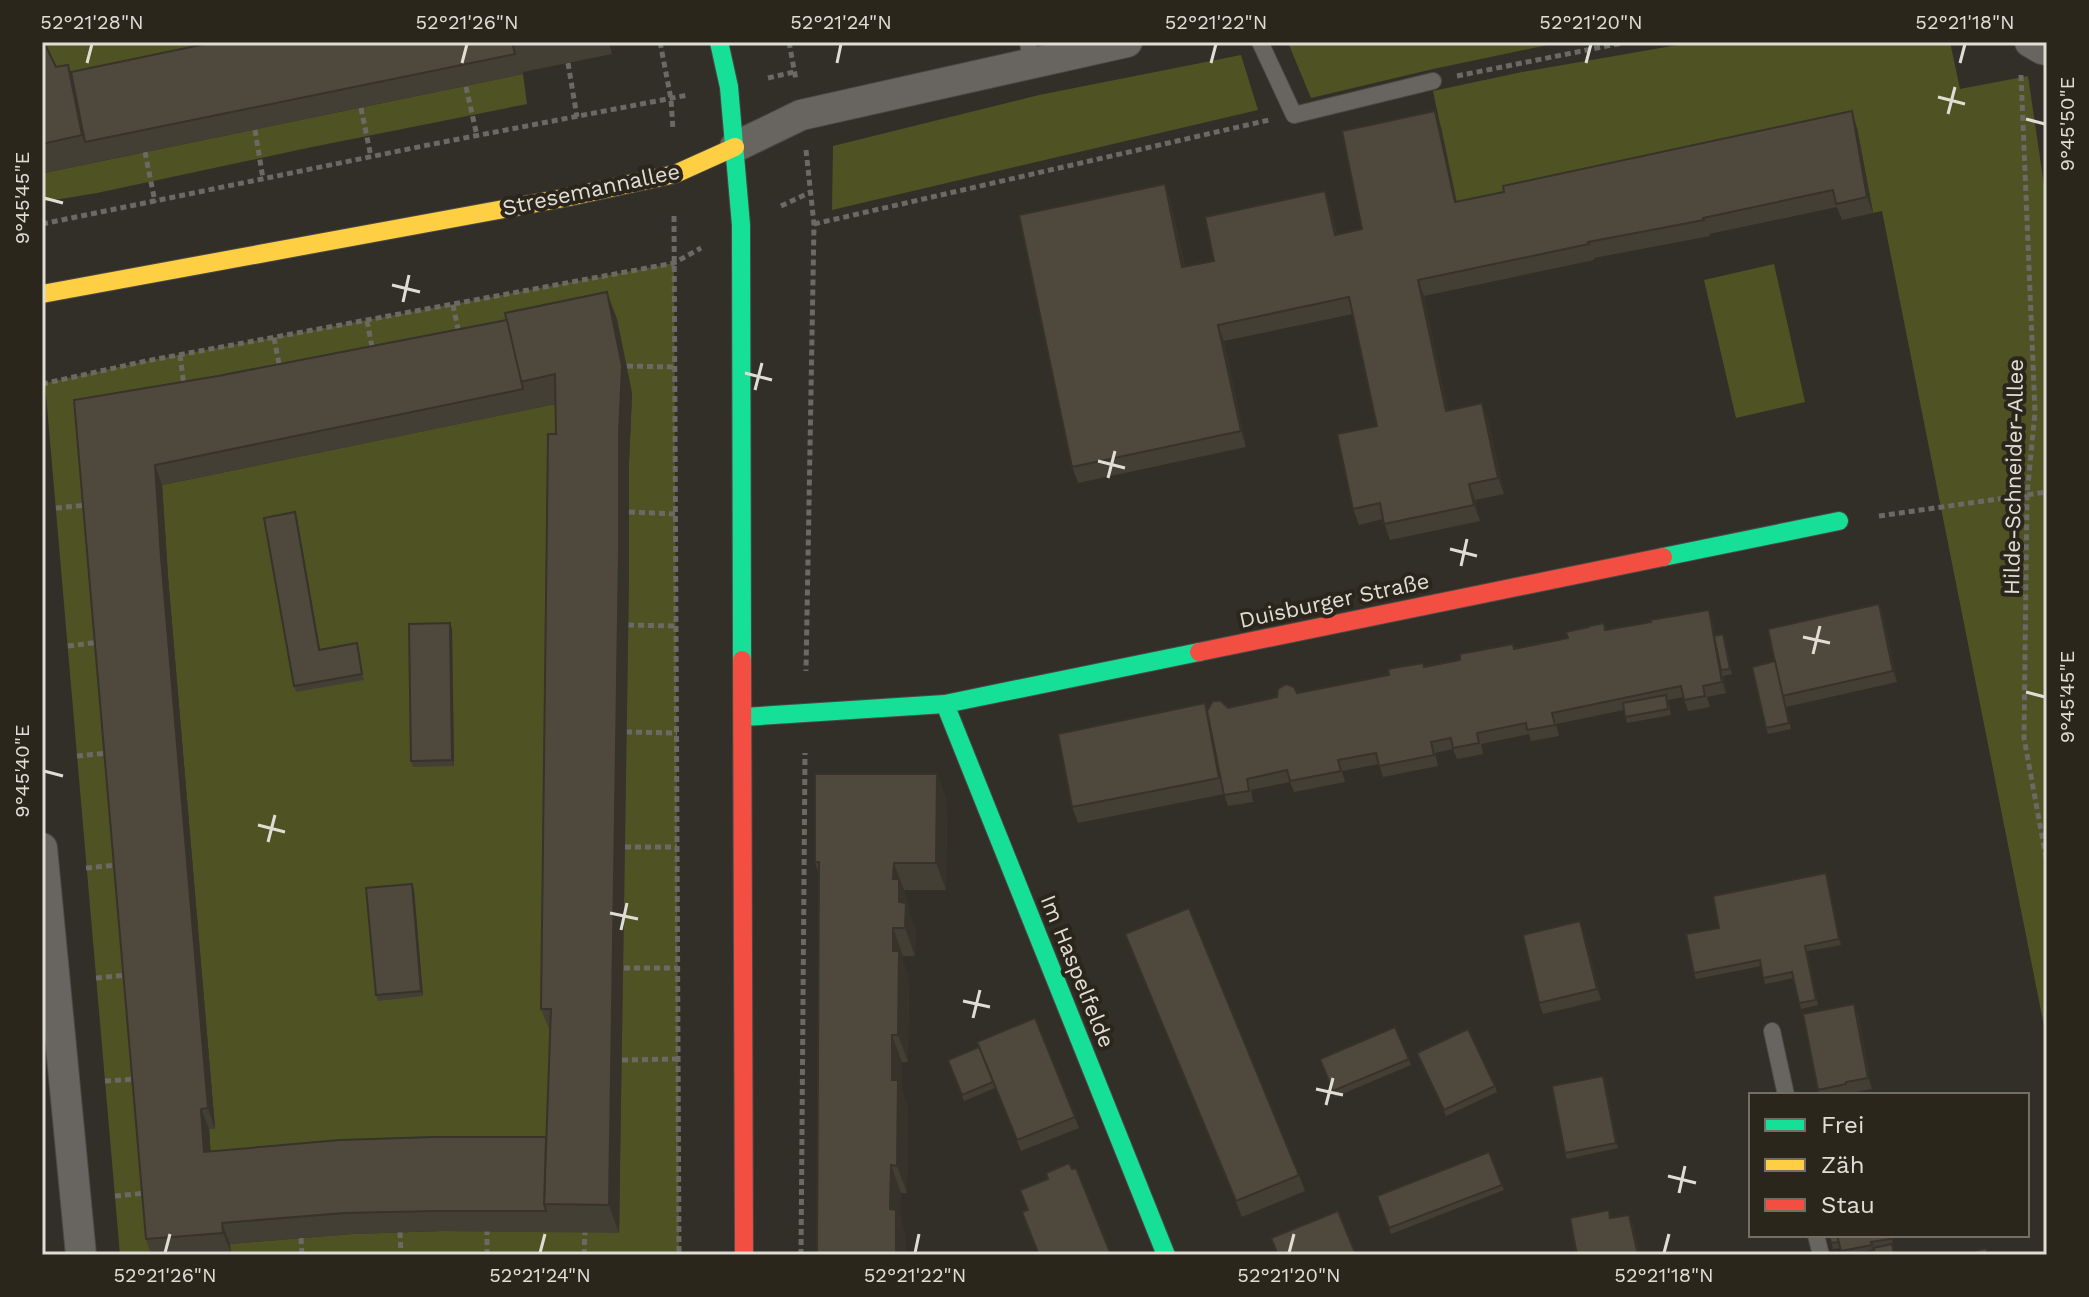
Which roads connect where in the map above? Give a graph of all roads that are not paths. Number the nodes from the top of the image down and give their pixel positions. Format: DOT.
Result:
graph roads {
  1 [pos="719,42"];
  2 [pos="1127,42"];
  3 [pos="1260,42"];
  4 [pos="2030,42"];
  5 [pos="2047,50"];
  6 [pos="1029,52"];
  7 [pos="1433,81"];
  8 [pos="735,147"];
  9 [pos="42,294"];
  10 [pos="1839,521"];
  11 [pos="945,704"];
  12 [pos="744,717"];
  13 [pos="42,848"];
  14 [pos="47,971"];
  15 [pos="1772,1031"];
  16 [pos="1786,1093"];
  17 [pos="81,1255"];
  18 [pos="744,1255"];
  19 [pos="1166,1255"];
  1 -- 8 [label="street"];
  2 -- 6 [label="street, Stresemannallee"];
  3 -- 7 [label="lane"];
  4 -- 5 [label="street"];
  6 -- 8 [label="street, Stresemannallee"];
  8 -- 9 [label="street, Stresemannallee"];
  8 -- 12 [label="street"];
  10 -- 11 [label="street, Duisburger Straße"];
  11 -- 12 [label="street, Duisburger Straße"];
  11 -- 19 [label="street, Im Haspelfelde"];
  12 -- 18 [label="street"];
  13 -- 14 [label="street"];
  14 -- 17 [label="street"];
  15 -- 16 [label="lane"];
}
